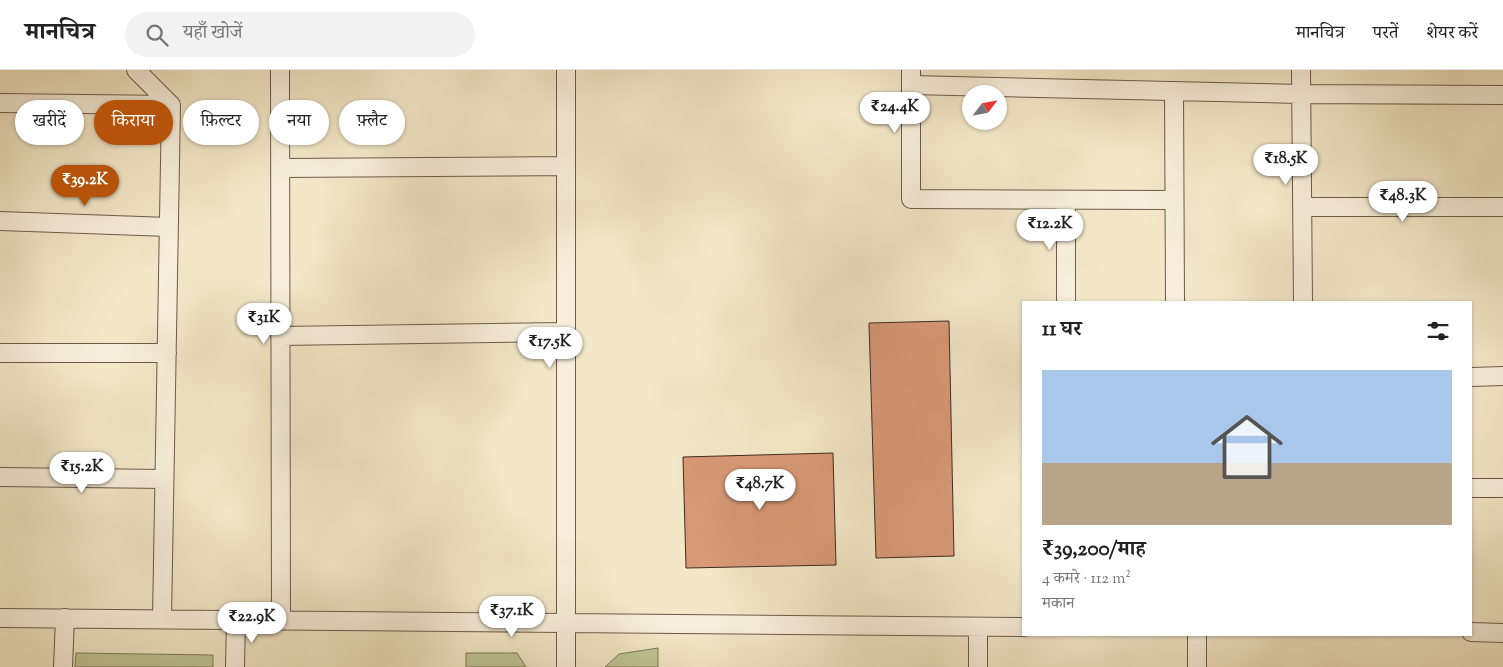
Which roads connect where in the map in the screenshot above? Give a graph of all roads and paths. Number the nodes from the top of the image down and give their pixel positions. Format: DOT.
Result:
graph roads {
  1 [pos="136,70"];
  2 [pos="280,70"];
  3 [pos="566,70"];
  4 [pos="1301,70"];
  5 [pos="911,78"];
  6 [pos="1174,91"];
  7 [pos="1302,94"];
  8 [pos="1503,95"];
  9 [pos="167,100"];
  10 [pos="0,103"];
  11 [pos="94,104"];
  12 [pos="170,145"];
  13 [pos="566,166"];
  14 [pos="280,168"];
  15 [pos="1066,200"];
  16 [pos="1174,200"];
  17 [pos="1302,207"];
  18 [pos="1503,207"];
  19 [pos="0,221"];
  20 [pos="169,227"];
  21 [pos="1066,301"];
  22 [pos="1175,301"];
  23 [pos="1303,301"];
  24 [pos="566,332"];
  25 [pos="280,336"];
  26 [pos="0,352"];
  27 [pos="167,353"];
  28 [pos="1503,376"];
  29 [pos="1472,377"];
  30 [pos="0,477"];
  31 [pos="164,478"];
  32 [pos="1472,488"];
  33 [pos="1503,488"];
  34 [pos="0,618"];
  35 [pos="65,618"];
  36 [pos="162,619"];
  37 [pos="236,620"];
  38 [pos="281,620"];
  39 [pos="566,622"];
  40 [pos="978,627"];
  41 [pos="1022,627"];
  42 [pos="1472,632"];
  43 [pos="1503,632"];
  44 [pos="1198,636"];
  45 [pos="62,667"];
  46 [pos="235,667"];
  47 [pos="566,667"];
  48 [pos="978,667"];
  49 [pos="1198,667"];
  1 -- 9 [label="street"];
  2 -- 14 [label="street"];
  3 -- 13 [label="street"];
  4 -- 7 [label="street"];
  5 -- 6 [label="street"];
  5 -- 15 [label="street"];
  6 -- 7 [label="street"];
  6 -- 16 [label="street"];
  7 -- 8 [label="street"];
  7 -- 17 [label="street"];
  10 -- 11 [label="street"];
  12 -- 20 [label="street"];
  13 -- 14 [label="street"];
  13 -- 24 [label="street"];
  14 -- 25 [label="street"];
  15 -- 16 [label="street"];
  15 -- 21 [label="street"];
  16 -- 22 [label="street"];
  17 -- 18 [label="street"];
  17 -- 23 [label="street"];
  19 -- 20 [label="street"];
  20 -- 27 [label="street"];
  24 -- 25 [label="street"];
  24 -- 39 [label="street"];
  25 -- 38 [label="street"];
  26 -- 27 [label="street"];
  27 -- 31 [label="street"];
  28 -- 29 [label="street"];
  30 -- 31 [label="street"];
  31 -- 36 [label="street"];
  32 -- 33 [label="street"];
  34 -- 35 [label="street"];
  35 -- 36 [label="street"];
  35 -- 45 [label="street"];
  36 -- 37 [label="street"];
  37 -- 38 [label="street"];
  37 -- 46 [label="street"];
  38 -- 39 [label="street"];
  39 -- 40 [label="street"];
  39 -- 47 [label="street"];
  40 -- 41 [label="street"];
  40 -- 48 [label="street"];
  42 -- 43 [label="street"];
  44 -- 49 [label="street"];
}
